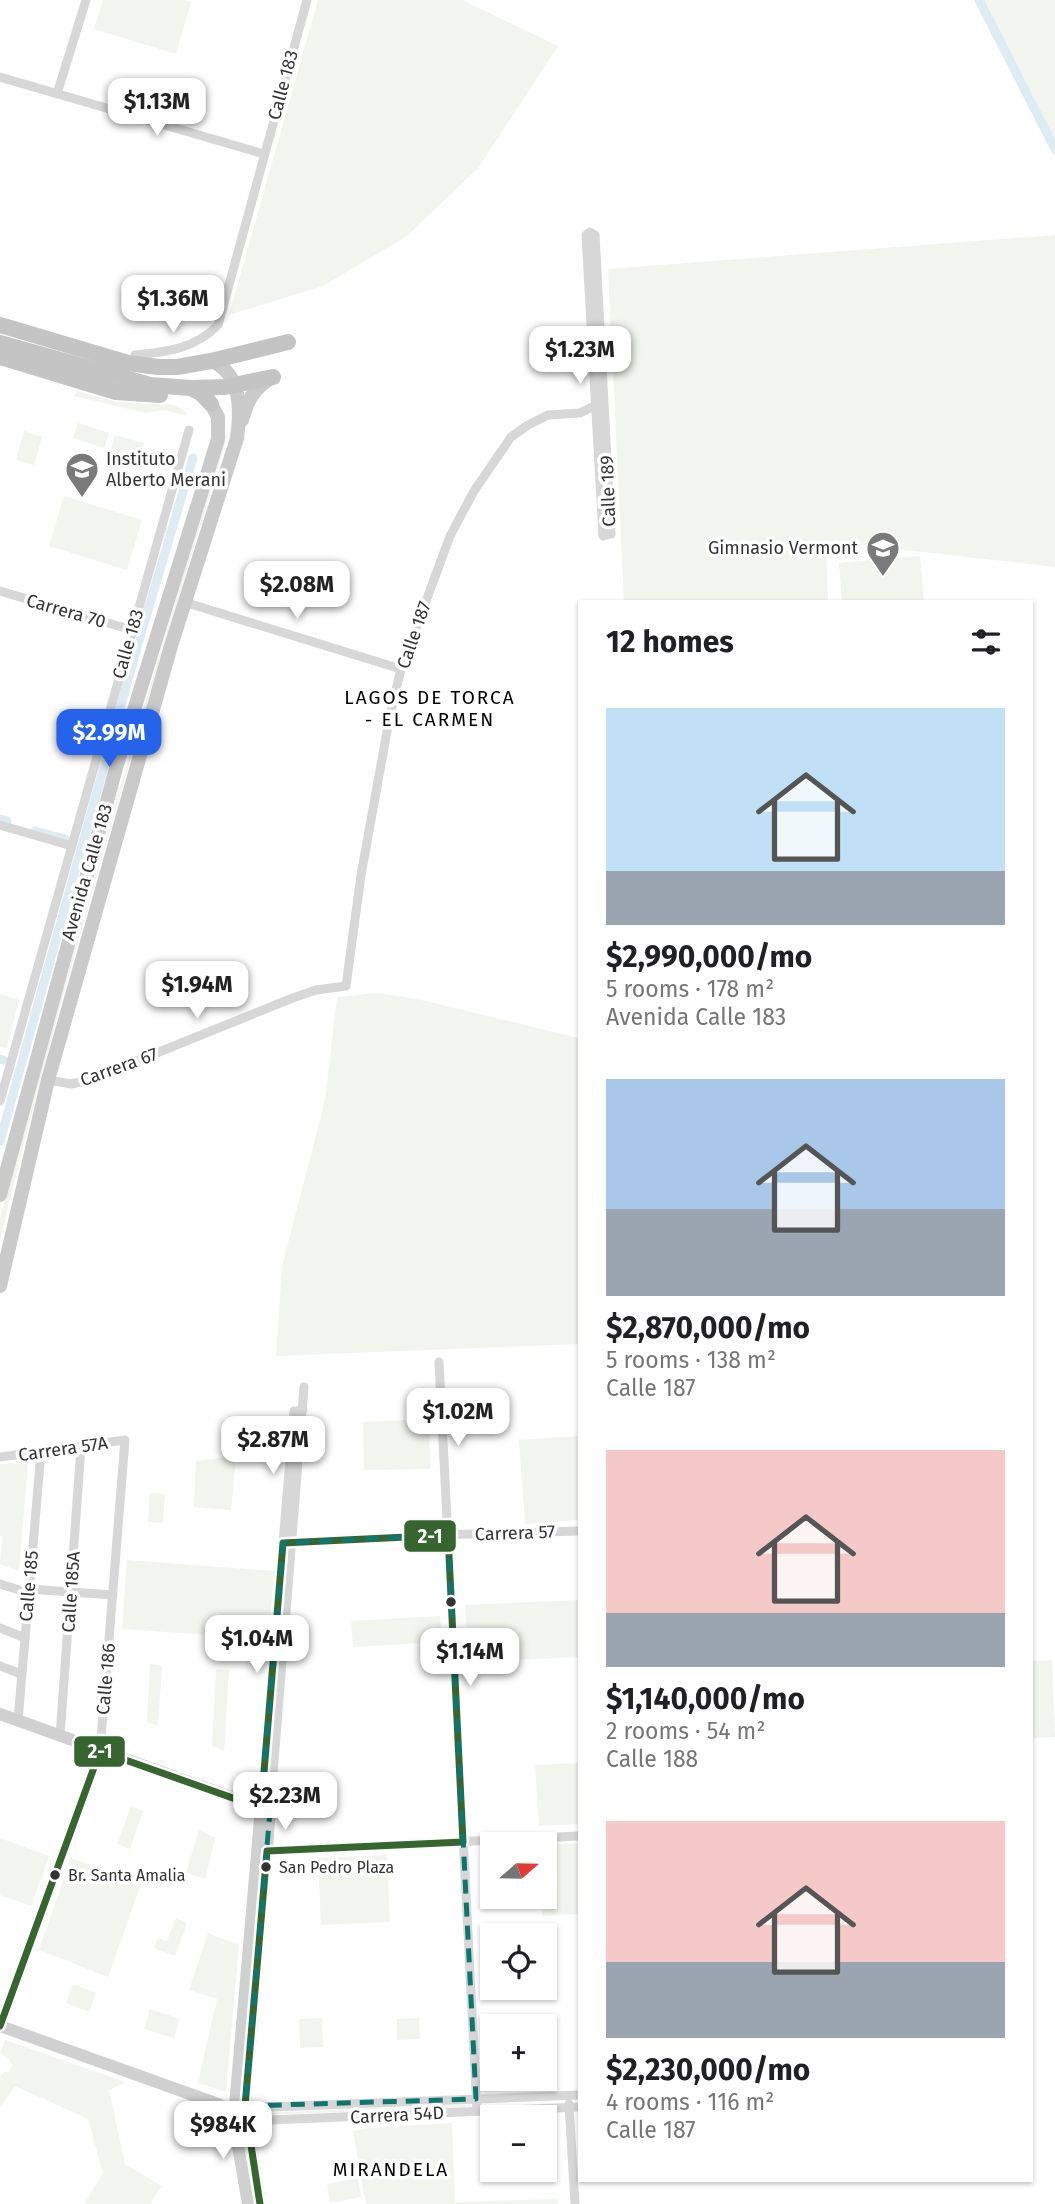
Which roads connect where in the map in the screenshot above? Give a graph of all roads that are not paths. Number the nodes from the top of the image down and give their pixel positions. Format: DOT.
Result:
graph roads {
  1 [pos="86,0"];
  2 [pos="307,0"];
  3 [pos="0,78"];
  4 [pos="57,94"];
  5 [pos="264,154"];
  6 [pos="0,315"];
  7 [pos="0,325"];
  8 [pos="288,342"];
  9 [pos="0,343"];
  10 [pos="135,355"];
  11 [pos="0,357"];
  12 [pos="211,361"];
  13 [pos="272,377"];
  14 [pos="235,385"];
  15 [pos="202,397"];
  16 [pos="596,405"];
  17 [pos="189,430"];
  18 [pos="237,438"];
  19 [pos="0,591"];
  20 [pos="184,602"];
  21 [pos="132,630"];
  22 [pos="401,668"];
  23 [pos="0,825"];
  24 [pos="72,846"];
  25 [pos="346,986"];
  26 [pos="5,1067"];
  27 [pos="48,1080"];
  28 [pos="0,1101"];
  29 [pos="0,1195"];
  30 [pos="0,1286"];
  31 [pos="439,1362"];
  32 [pos="304,1387"];
  33 [pos="125,1440"];
  34 [pos="81,1447"];
  35 [pos="41,1452"];
  36 [pos="0,1457"];
  37 [pos="578,1531"];
  38 [pos="447,1535"];
  39 [pos="287,1543"];
  40 [pos="0,1584"];
  41 [pos="29,1591"];
  42 [pos="71,1592"];
  43 [pos="113,1595"];
  44 [pos="0,1628"];
  45 [pos="25,1638"];
  46 [pos="0,1666"];
  47 [pos="21,1674"];
  48 [pos="0,1714"];
  49 [pos="18,1720"];
  50 [pos="61,1736"];
  51 [pos="100,1751"];
  52 [pos="266,1809"];
  53 [pos="578,1836"];
  54 [pos="463,1842"];
  55 [pos="262,1851"];
  56 [pos="1,2026"];
  57 [pos="568,2095"];
  58 [pos="578,2095"];
  59 [pos="476,2099"];
  60 [pos="574,2107"];
  61 [pos="240,2111"];
  62 [pos="477,2111"];
  63 [pos="248,2204"];
  64 [pos="260,2204"];
  65 [pos="575,2204"];
  1 -- 4 [label="street"];
  2 -- 5 [label="street, Calle 183"];
  3 -- 4 [label="street"];
  4 -- 5 [label="street"];
  5 -- 10 [label="street, Calle 183"];
  6 -- 10 [label="highway"];
  7 -- 12 [label="highway"];
  8 -- 12 [label="highway"];
  9 -- 15 [label="highway"];
  10 -- 12 [label="highway"];
  11 -- 15 [label="highway"];
  12 -- 14 [label="main road"];
  13 -- 14 [label="highway"];
  13 -- 18 [label="main road"];
  14 -- 15 [label="highway"];
  14 -- 18 [label="main road, Avenida Calle 183"];
  15 -- 29 [label="main road, Avenida Calle 183"];
  16 -- 16 [label="street, Calle 189"];
  16 -- 22 [label="street, Calle 187"];
  17 -- 21 [label="street, Calle 183"];
  18 -- 20 [label="main road, Avenida Calle 183"];
  19 -- 21 [label="street, Carrera 70"];
  20 -- 22 [label="street"];
  20 -- 27 [label="main road, Avenida Calle 183"];
  21 -- 24 [label="street, Calle 183"];
  22 -- 25 [label="street, Calle 187"];
  23 -- 24 [label="street"];
  24 -- 26 [label="street, Calle 183"];
  25 -- 27 [label="street, Carrera 67"];
  26 -- 28 [label="street, Calle 183"];
  27 -- 30 [label="main road, Avenida Calle 183"];
  31 -- 38 [label="street"];
  32 -- 39 [label="street"];
  33 -- 34 [label="street, Carrera 57A"];
  33 -- 43 [label="street, Calle 186"];
  34 -- 35 [label="street, Carrera 57A"];
  34 -- 42 [label="street, Calle 185A"];
  35 -- 36 [label="street, Carrera 57A"];
  35 -- 41 [label="street, Calle 185"];
  37 -- 38 [label="street, Carrera 57"];
  38 -- 39 [label="street, Carrera 57"];
  38 -- 54 [label="street"];
  39 -- 52 [label="street"];
  40 -- 41 [label="street"];
  41 -- 42 [label="street"];
  41 -- 45 [label="street, Calle 185"];
  42 -- 43 [label="street"];
  42 -- 50 [label="street, Calle 185A"];
  43 -- 51 [label="street, Calle 186"];
  44 -- 45 [label="street"];
  45 -- 47 [label="street, Calle 185"];
  46 -- 47 [label="street"];
  47 -- 49 [label="street, Calle 185"];
  48 -- 49 [label="street"];
  49 -- 50 [label="street"];
  50 -- 51 [label="street"];
  51 -- 52 [label="street"];
  51 -- 56 [label="street, Calle 186"];
  52 -- 55 [label="street"];
  53 -- 54 [label="street"];
  54 -- 55 [label="street"];
  54 -- 59 [label="street"];
  55 -- 61 [label="street"];
  56 -- 61 [label="street, Carrera 54D"];
  57 -- 58 [label="street, Carrera 54D"];
  57 -- 59 [label="street, Carrera 54D"];
  57 -- 60 [label="street"];
  59 -- 61 [label="street, Carrera 54D"];
  59 -- 62 [label="street"];
  60 -- 62 [label="street, Carrera 54D"];
  60 -- 65 [label="street"];
  61 -- 62 [label="street, Carrera 54D"];
  61 -- 63 [label="street"];
  61 -- 64 [label="street"];
}
